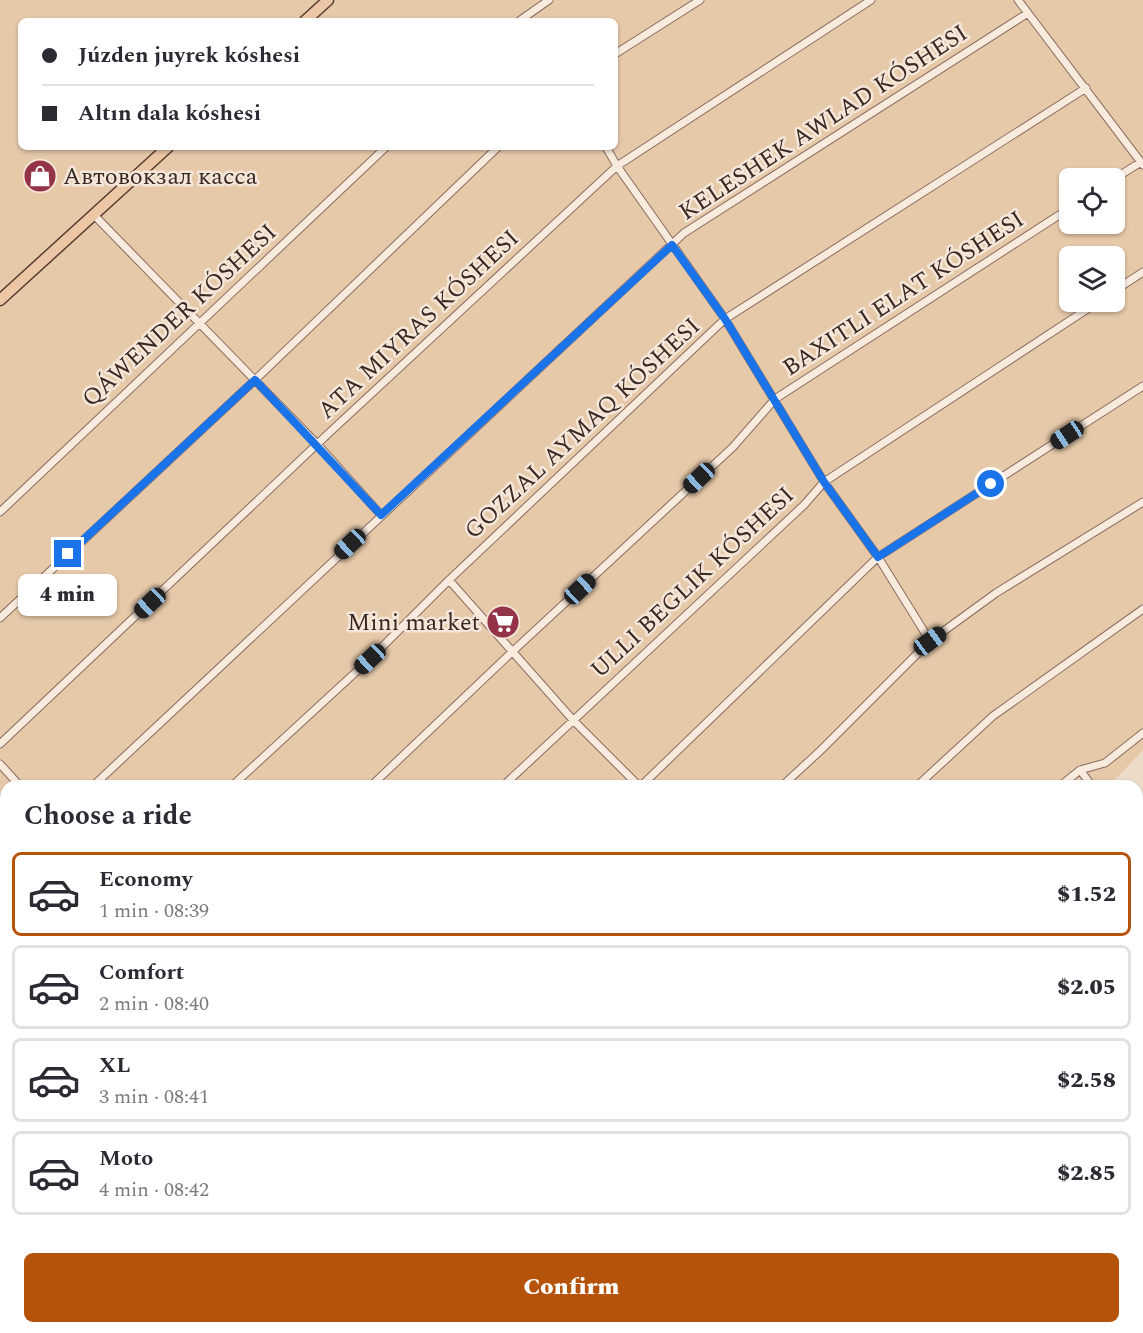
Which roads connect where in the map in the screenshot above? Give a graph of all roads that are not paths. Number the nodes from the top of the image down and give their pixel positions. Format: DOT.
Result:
graph roads {
  1 [pos="328,0"];
  2 [pos="549,0"];
  3 [pos="700,0"];
  4 [pos="871,0"];
  5 [pos="1018,0"];
  6 [pos="1028,13"];
  7 [pos="308,18"];
  8 [pos="525,18"];
  9 [pos="618,52"];
  10 [pos="1086,88"];
  11 [pos="165,150"];
  12 [pos="383,150"];
  13 [pos="495,150"];
  14 [pos="608,150"];
  15 [pos="1142,163"];
  16 [pos="617,166"];
  17 [pos="1125,173"];
  18 [pos="94,215"];
  19 [pos="1059,215"];
  20 [pos="672,245"];
  21 [pos="1143,272"];
  22 [pos="1125,284"];
  23 [pos="0,300"];
  24 [pos="1083,312"];
  25 [pos="725,319"];
  26 [pos="199,323"];
  27 [pos="255,380"];
  28 [pos="1143,386"];
  29 [pos="775,399"];
  30 [pos="318,445"];
  31 [pos="824,482"];
  32 [pos="1143,502"];
  33 [pos="0,512"];
  34 [pos="381,515"];
  35 [pos="878,557"];
  36 [pos="449,580"];
  37 [pos="1143,609"];
  38 [pos="0,618"];
  39 [pos="930,641"];
  40 [pos="512,652"];
  41 [pos="573,720"];
  42 [pos="1143,733"];
  43 [pos="0,744"];
  44 [pos="0,764"];
  45 [pos="1080,770"];
  46 [pos="15,780"];
  47 [pos="99,780"];
  48 [pos="239,780"];
  49 [pos="377,780"];
  50 [pos="509,780"];
  51 [pos="634,780"];
  52 [pos="646,780"];
  53 [pos="789,780"];
  54 [pos="924,780"];
  55 [pos="1067,780"];
  56 [pos="1088,780"];
  1 -- 7 [label="main road"];
  2 -- 8 [label="street"];
  3 -- 9 [label="street"];
  4 -- 16 [label="street, ATA MIYRAS KÓSHESI"];
  5 -- 6 [label="street"];
  6 -- 10 [label="street"];
  6 -- 20 [label="street, KELESHEK AWLAD KÓSHESI"];
  10 -- 15 [label="street"];
  10 -- 25 [label="street, GOZZAL AYMAQ KÓSHESI"];
  11 -- 18 [label="main road"];
  12 -- 26 [label="street, QÁWENDER KÓSHESI"];
  13 -- 27 [label="street"];
  14 -- 16 [label="street"];
  15 -- 17 [label="street"];
  16 -- 20 [label="street"];
  16 -- 30 [label="street, ATA MIYRAS KÓSHESI"];
  18 -- 23 [label="main road"];
  18 -- 26 [label="street"];
  19 -- 29 [label="street"];
  20 -- 25 [label="street"];
  20 -- 34 [label="street, KELESHEK AWLAD KÓSHESI"];
  21 -- 22 [label="street"];
  24 -- 31 [label="street"];
  25 -- 29 [label="street"];
  25 -- 36 [label="street, GOZZAL AYMAQ KÓSHESI"];
  26 -- 27 [label="street"];
  26 -- 33 [label="street, QÁWENDER KÓSHESI"];
  27 -- 30 [label="street"];
  27 -- 38 [label="street"];
  28 -- 35 [label="street"];
  29 -- 31 [label="street"];
  29 -- 40 [label="street"];
  30 -- 34 [label="street"];
  30 -- 43 [label="street, ATA MIYRAS KÓSHESI"];
  31 -- 35 [label="street"];
  31 -- 41 [label="street"];
  32 -- 39 [label="street"];
  34 -- 47 [label="street, KELESHEK AWLAD KÓSHESI"];
  35 -- 39 [label="street"];
  35 -- 52 [label="street"];
  36 -- 40 [label="street"];
  36 -- 48 [label="street, GOZZAL AYMAQ KÓSHESI"];
  37 -- 54 [label="street"];
  39 -- 53 [label="street"];
  40 -- 41 [label="street"];
  40 -- 49 [label="street"];
  41 -- 50 [label="street"];
  41 -- 51 [label="street"];
  42 -- 45 [label="street"];
  44 -- 46 [label="street"];
  45 -- 55 [label="street"];
  45 -- 56 [label="street"];
}
